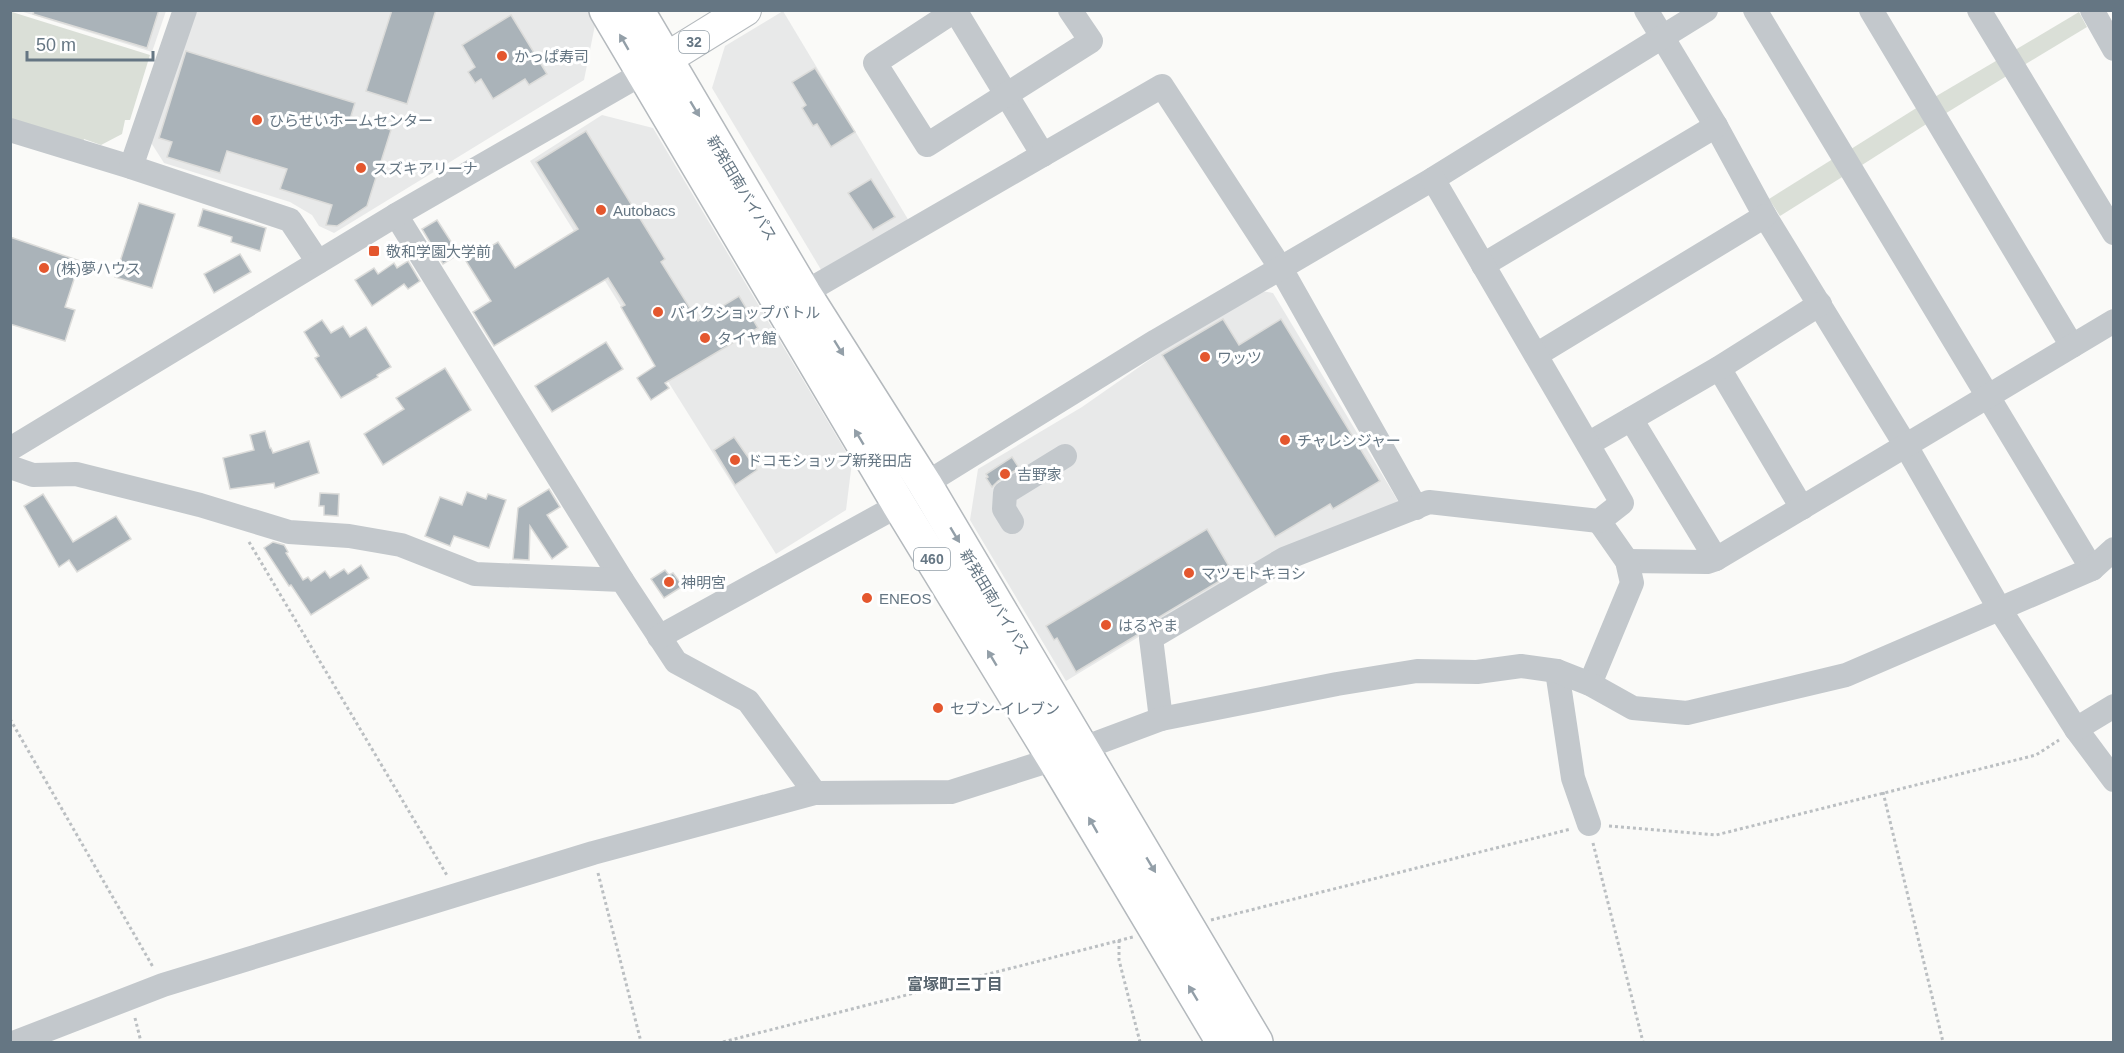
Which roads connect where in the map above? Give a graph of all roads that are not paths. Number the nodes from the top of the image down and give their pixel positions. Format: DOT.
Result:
graph roads {
  1 [pos="184,10"];
  2 [pos="606,10"];
  3 [pos="637,10"];
  4 [pos="745,10"];
  5 [pos="1070,10"];
  6 [pos="1646,10"];
  7 [pos="1706,10"];
  8 [pos="1755,10"];
  9 [pos="1871,10"];
  10 [pos="1979,10"];
  11 [pos="955,11"];
  12 [pos="2095,12"];
  13 [pos="1663,37"];
  14 [pos="2114,49"];
  15 [pos="654,66"];
  16 [pos="1007,95"];
  17 [pos="1716,126"];
  18 [pos="10,130"];
  19 [pos="1043,155"];
  20 [pos="131,167"];
  21 [pos="1433,179"];
  22 [pos="396,215"];
  23 [pos="1765,216"];
  24 [pos="2114,233"];
  25 [pos="318,261"];
  26 [pos="1483,265"];
  27 [pos="1280,267"];
  28 [pos="804,293"];
  29 [pos="1820,304"];
  30 [pos="2114,321"];
  31 [pos="2072,346"];
  32 [pos="1536,355"];
  33 [pos="1719,368"];
  34 [pos="1989,395"];
  35 [pos="1631,419"];
  36 [pos="1588,444"];
  37 [pos="1906,446"];
  38 [pos="10,449"];
  39 [pos="1065,456"];
  40 [pos="10,467"];
  41 [pos="925,484"];
  42 [pos="899,505"];
  43 [pos="1416,508"];
  44 [pos="1802,508"];
  45 [pos="1599,521"];
  46 [pos="1012,522"];
  47 [pos="2114,549"];
  48 [pos="1716,559"];
  49 [pos="1627,561"];
  50 [pos="2092,569"];
  51 [pos="622,580"];
  52 [pos="1999,608"];
  53 [pos="659,637"];
  54 [pos="1557,671"];
  55 [pos="1590,684"];
  56 [pos="2114,706"];
  57 [pos="1161,719"];
  58 [pos="2076,729"];
  59 [pos="1068,754"];
  60 [pos="2114,780"];
  61 [pos="815,793"];
  62 [pos="1589,824"];
  63 [pos="16,1042"];
  64 [pos="1223,1042"];
  65 [pos="1256,1042"];
  1 -- 20 [label="street"];
  15 -- 2 [label="highway, 新発田南バイパス / 460, one-way"];
  3 -- 15 [label="highway, 新発田南バイパス / 460"];
  4 -- 15 [label="main road, 32"];
  5 -- 16 [label="street"];
  6 -- 13 [label="street"];
  7 -- 13 [label="street"];
  8 -- 34 [label="street"];
  9 -- 31 [label="street"];
  10 -- 24 [label="street"];
  11 -- 16 [label="street"];
  11 -- 16 [label="street"];
  12 -- 14 [label="street"];
  13 -- 17 [label="street"];
  13 -- 21 [label="street"];
  15 -- 22 [label="street"];
  15 -- 28 [label="highway, 新発田南バイパス / 460, one-way"];
  42 -- 15 [label="highway, 新発田南バイパス / 460, one-way"];
  16 -- 19 [label="street"];
  17 -- 23 [label="street"];
  17 -- 26 [label="street"];
  18 -- 20 [label="street"];
  19 -- 27 [label="street"];
  19 -- 28 [label="street"];
  20 -- 25 [label="street"];
  21 -- 26 [label="street"];
  21 -- 27 [label="street"];
  22 -- 25 [label="street"];
  22 -- 51 [label="street"];
  23 -- 29 [label="street"];
  23 -- 32 [label="street"];
  25 -- 38 [label="street"];
  26 -- 32 [label="street"];
  27 -- 41 [label="street"];
  27 -- 43 [label="street"];
  28 -- 41 [label="highway, 新発田南バイパス / 460, one-way"];
  29 -- 33 [label="street"];
  29 -- 37 [label="street"];
  30 -- 31 [label="street"];
  31 -- 34 [label="street"];
  32 -- 36 [label="street"];
  33 -- 35 [label="street"];
  33 -- 44 [label="street"];
  34 -- 37 [label="street"];
  34 -- 50 [label="street"];
  35 -- 36 [label="street"];
  35 -- 48 [label="street"];
  36 -- 45 [label="street"];
  37 -- 44 [label="street"];
  37 -- 52 [label="street"];
  39 -- 46 [label="street"];
  40 -- 51 [label="street"];
  41 -- 42 [label="street"];
  41 -- 59 [label="highway, 新発田南バイパス / 460, one-way"];
  42 -- 53 [label="street"];
  59 -- 42 [label="highway, 新発田南バイパス / 460, one-way"];
  43 -- 45 [label="street"];
  43 -- 57 [label="street"];
  44 -- 48 [label="street"];
  45 -- 49 [label="street"];
  47 -- 50 [label="street"];
  48 -- 49 [label="street"];
  49 -- 55 [label="street"];
  50 -- 52 [label="street"];
  51 -- 53 [label="street"];
  52 -- 55 [label="street"];
  52 -- 58 [label="street"];
  53 -- 61 [label="street"];
  54 -- 55 [label="street"];
  54 -- 57 [label="street"];
  54 -- 62 [label="street"];
  56 -- 58 [label="street"];
  57 -- 59 [label="street"];
  58 -- 60 [label="street"];
  59 -- 61 [label="street"];
  64 -- 59 [label="highway, 新発田南バイパス / 460, one-way"];
  59 -- 65 [label="highway, 新発田南バイパス / 460, one-way"];
  61 -- 63 [label="street"];
}
